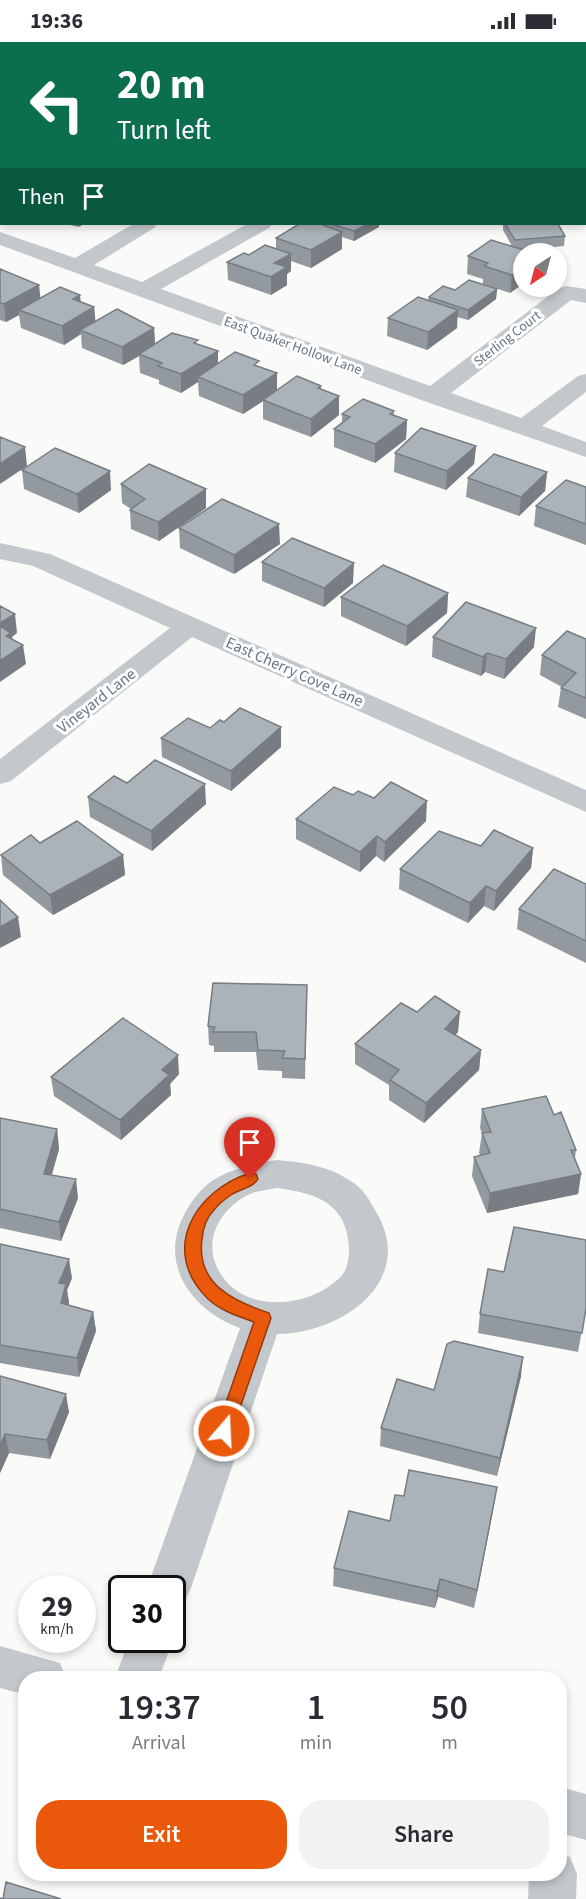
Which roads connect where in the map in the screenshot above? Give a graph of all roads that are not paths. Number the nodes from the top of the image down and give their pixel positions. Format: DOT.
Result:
graph roads {
  1 [pos="145,225"];
  2 [pos="260,225"];
  3 [pos="0,238"];
  4 [pos="76,266"];
  5 [pos="143,290"];
  6 [pos="586,296"];
  7 [pos="586,381"];
  8 [pos="432,396"];
  9 [pos="524,428"];
  10 [pos="586,450"];
  11 [pos="0,551"];
  12 [pos="191,625"];
  13 [pos="0,774"];
  14 [pos="586,802"];
  15 [pos="263,1318"];
  16 [pos="174,1575"];
  17 [pos="146,1653"];
  18 [pos="0,1667"];
  19 [pos="140,1671"];
  20 [pos="18,1672"];
  21 [pos="567,1812"];
  22 [pos="586,1816"];
  23 [pos="553,1881"];
  24 [pos="552,1899"];
  1 -- 4 [label="street"];
  2 -- 5 [label="street"];
  3 -- 4 [label="street, East Quaker Hollow Lane"];
  4 -- 5 [label="street, East Quaker Hollow Lane"];
  5 -- 8 [label="street, East Quaker Hollow Lane"];
  6 -- 8 [label="street, Sterling Court"];
  7 -- 9 [label="street"];
  8 -- 9 [label="street, East Quaker Hollow Lane"];
  9 -- 10 [label="street, East Quaker Hollow Lane"];
  11 -- 12 [label="street, East Cherry Cove Lane"];
  12 -- 13 [label="street, Vineyard Lane"];
  12 -- 14 [label="street, East Cherry Cove Lane"];
  15 -- 15 [label="street"];
  15 -- 16 [label="street"];
  17 -- 19 [label="street"];
  18 -- 20 [label="street"];
  21 -- 22 [label="street"];
  23 -- 24 [label="street"];
}
